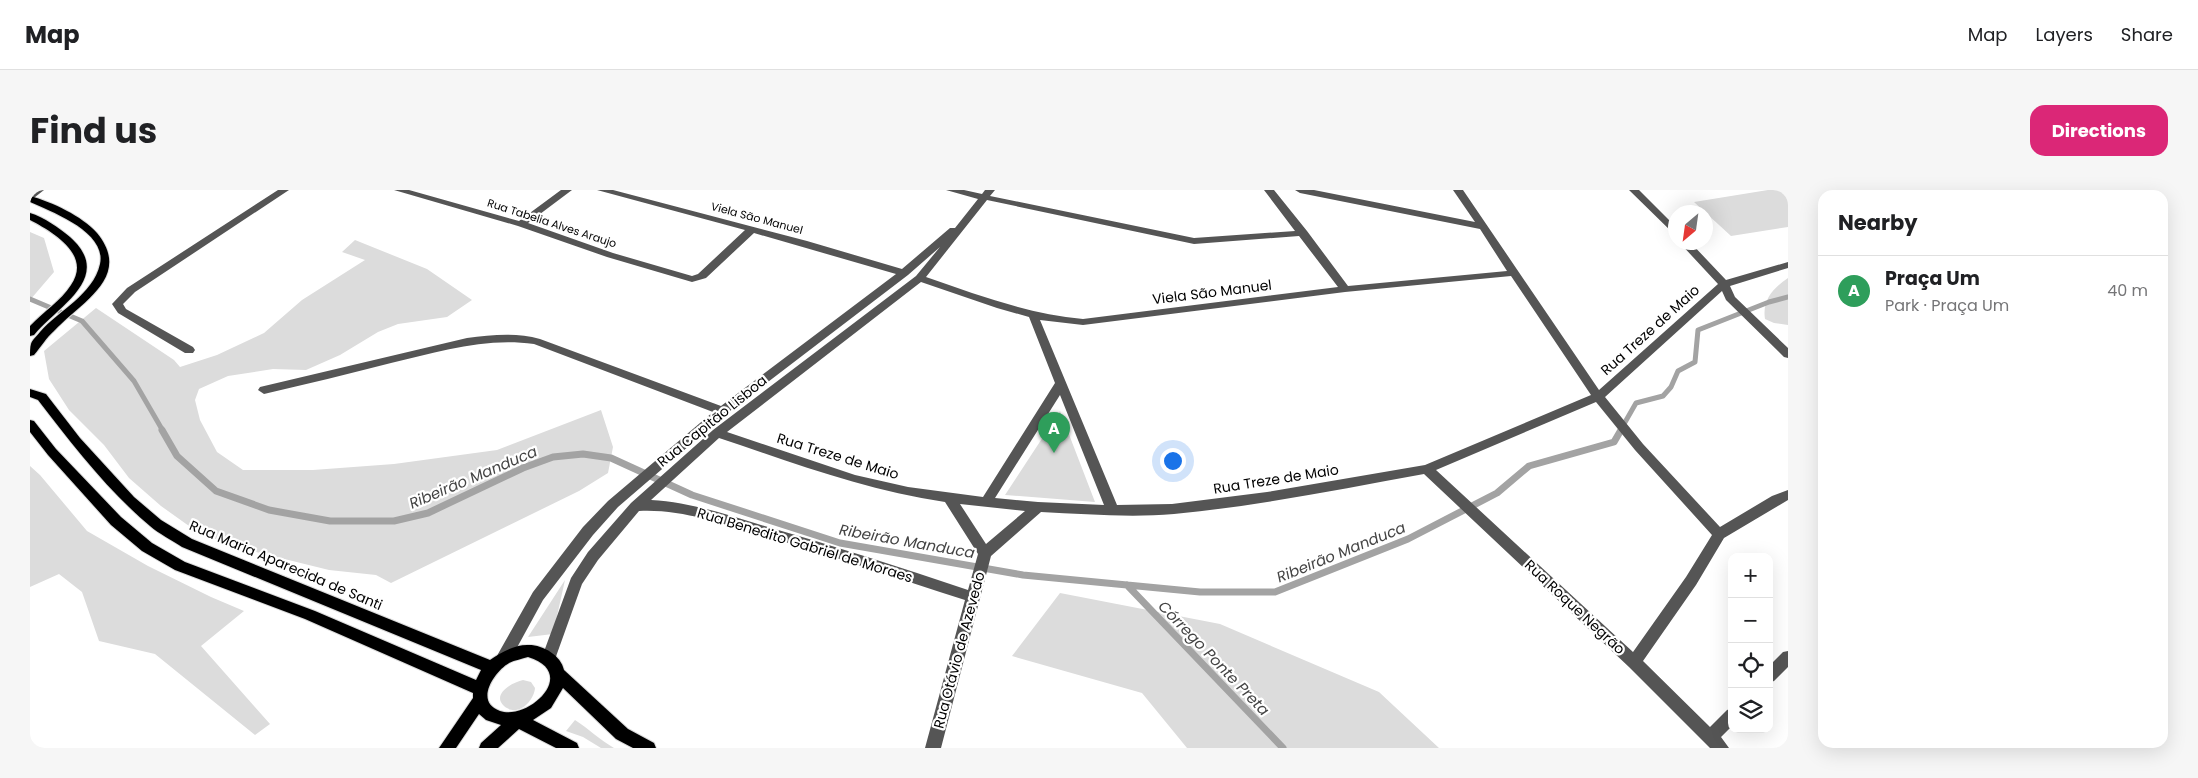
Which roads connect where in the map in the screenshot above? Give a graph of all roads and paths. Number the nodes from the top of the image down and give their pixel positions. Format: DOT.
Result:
graph roads {
  1 [pos="39,190"];
  2 [pos="284,190"];
  3 [pos="399,190"];
  4 [pos="567,190"];
  5 [pos="602,190"];
  6 [pos="951,190"];
  7 [pos="1269,190"];
  8 [pos="1300,190"];
  9 [pos="1458,190"];
  10 [pos="1634,190"];
  11 [pos="962,191"];
  12 [pos="987,194"];
  13 [pos="30,199"];
  14 [pos="30,216"];
  15 [pos="963,223"];
  16 [pos="521,224"];
  17 [pos="1668,225"];
  18 [pos="1484,227"];
  19 [pos="752,229"];
  20 [pos="1304,233"];
  21 [pos="1692,250"];
  22 [pos="1788,266"];
  23 [pos="904,273"];
  24 [pos="1513,273"];
  25 [pos="920,278"];
  26 [pos="1724,284"];
  27 [pos="1345,289"];
  28 [pos="1033,315"];
  29 [pos="30,333"];
  30 [pos="189,350"];
  31 [pos="30,352"];
  32 [pos="1788,354"];
  33 [pos="1060,385"];
  34 [pos="264,390"];
  35 [pos="30,393"];
  36 [pos="1598,397"];
  37 [pos="722,411"];
  38 [pos="30,424"];
  39 [pos="717,433"];
  40 [pos="1427,469"];
  41 [pos="1788,495"];
  42 [pos="949,498"];
  43 [pos="986,502"];
  44 [pos="636,506"];
  45 [pos="1038,507"];
  46 [pos="1113,510"];
  47 [pos="1719,534"];
  48 [pos="985,555"];
  49 [pos="973,597"];
  50 [pos="550,657"];
  51 [pos="1788,657"];
  52 [pos="1634,662"];
  53 [pos="497,663"];
  54 [pos="1773,672"];
  55 [pos="559,675"];
  56 [pos="480,695"];
  57 [pos="518,720"];
  58 [pos="1728,722"];
  59 [pos="1716,743"];
  60 [pos="447,748"];
  61 [pos="487,748"];
  62 [pos="571,748"];
  63 [pos="648,748"];
  64 [pos="932,748"];
  1 -- 13 [label="street"];
  2 -- 30 [label="street"];
  3 -- 16 [label="street, Rua Tabelia Alves Araujo"];
  4 -- 16 [label="street"];
  5 -- 19 [label="street, Viela São Manuel"];
  6 -- 11 [label="street"];
  7 -- 20 [label="street"];
  8 -- 18 [label="street"];
  9 -- 18 [label="street"];
  10 -- 17 [label="street"];
  11 -- 12 [label="street"];
  12 -- 15 [label="street, Rua Capitão Lisboa"];
  12 -- 20 [label="street"];
  13 -- 31 [label="main road"];
  14 -- 29 [label="main road"];
  15 -- 23 [label="street, Rua Capitão Lisboa"];
  15 -- 25 [label="street, Rua Capitão Lisboa"];
  16 -- 19 [label="street, Rua Tabelia Alves Araujo"];
  18 -- 24 [label="street"];
  19 -- 23 [label="street, Viela São Manuel"];
  20 -- 27 [label="street"];
  21 -- 26 [label="street"];
  22 -- 26 [label="street, Rua Treze de Maio"];
  23 -- 37 [label="street, Rua Capitão Lisboa"];
  24 -- 27 [label="street, Viela São Manuel"];
  24 -- 36 [label="street"];
  25 -- 28 [label="street, Viela São Manuel"];
  25 -- 39 [label="street, Rua Capitão Lisboa"];
  26 -- 32 [label="street"];
  26 -- 36 [label="street, Rua Treze de Maio"];
  27 -- 28 [label="street, Viela São Manuel"];
  28 -- 33 [label="street"];
  33 -- 43 [label="street"];
  33 -- 46 [label="street"];
  34 -- 37 [label="street"];
  35 -- 53 [label="main road, Rua Maria Aparecida de Santi"];
  36 -- 40 [label="street, Rua Treze de Maio"];
  36 -- 47 [label="street"];
  37 -- 53 [label="street, Rua Capitão Lisboa"];
  38 -- 56 [label="main road"];
  39 -- 42 [label="street, Rua Treze de Maio"];
  39 -- 44 [label="street, Rua Capitão Lisboa"];
  40 -- 46 [label="street, Rua Treze de Maio"];
  40 -- 52 [label="street, Rua Roque Negrão"];
  41 -- 47 [label="street"];
  42 -- 43 [label="street, Rua Treze de Maio"];
  42 -- 48 [label="street, Rua Otávio de Azevedo"];
  43 -- 45 [label="street, Rua Treze de Maio"];
  44 -- 49 [label="street, Rua Benedito Gabriel de Moraes"];
  44 -- 50 [label="street, Rua Capitão Lisboa"];
  45 -- 46 [label="street, Rua Treze de Maio"];
  45 -- 48 [label="street, Rua Otávio de Azevedo"];
  47 -- 52 [label="street"];
  48 -- 49 [label="street, Rua Otávio de Azevedo"];
  49 -- 64 [label="street, Rua Otávio de Azevedo"];
  50 -- 53 [label="main road"];
  50 -- 55 [label="main road"];
  51 -- 54 [label="street"];
  52 -- 59 [label="street, Rua Roque Negrão"];
  53 -- 56 [label="main road"];
  55 -- 57 [label="main road"];
  55 -- 63 [label="main road"];
  56 -- 57 [label="main road"];
  56 -- 60 [label="main road"];
  57 -- 61 [label="main road"];
  57 -- 62 [label="main road"];
  58 -- 59 [label="street"];
}
